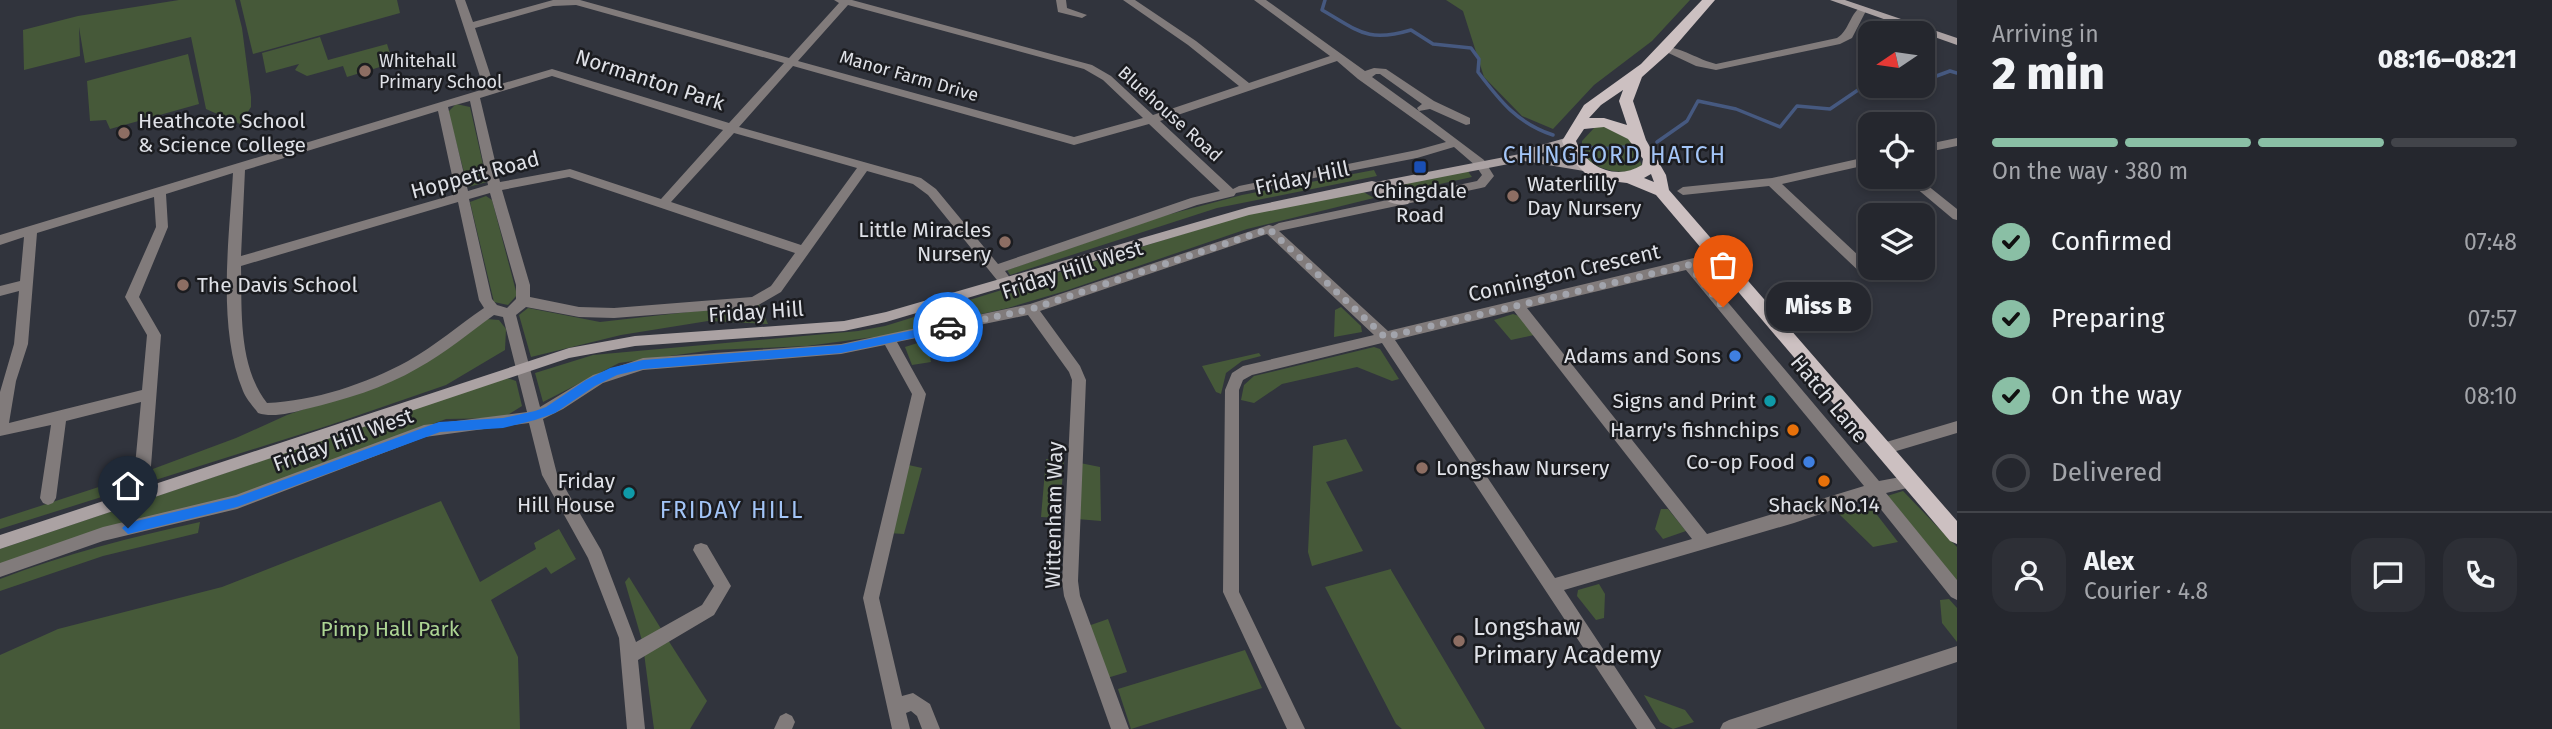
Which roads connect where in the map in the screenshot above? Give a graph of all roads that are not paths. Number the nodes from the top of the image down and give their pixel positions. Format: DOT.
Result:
graph roads {
  1 [pos="460,0"];
  2 [pos="1061,0"];
  3 [pos="1128,0"];
  4 [pos="1259,0"];
  5 [pos="1709,0"];
  6 [pos="1835,0"];
  7 [pos="844,1"];
  8 [pos="1862,9"];
  9 [pos="1082,15"];
  10 [pos="469,26"];
  11 [pos="1957,42"];
  12 [pos="1665,49"];
  13 [pos="1336,58"];
  14 [pos="792,61"];
  15 [pos="1636,75"];
  16 [pos="1362,77"];
  17 [pos="1248,88"];
  18 [pos="490,90"];
  19 [pos="474,95"];
  20 [pos="442,104"];
  21 [pos="1430,104"];
  22 [pos="1413,113"];
  23 [pos="1153,119"];
  24 [pos="1466,121"];
  25 [pos="731,128"];
  26 [pos="1573,133"];
  27 [pos="1957,142"];
  28 [pos="1456,143"];
  29 [pos="1645,147"];
  30 [pos="1935,147"];
  31 [pos="1524,157"];
  32 [pos="1480,163"];
  33 [pos="1858,163"];
  34 [pos="239,167"];
  35 [pos="864,167"];
  36 [pos="1584,167"];
  37 [pos="1627,177"];
  38 [pos="1772,182"];
  39 [pos="1372,185"];
  40 [pos="495,187"];
  41 [pos="1924,189"];
  42 [pos="160,191"];
  43 [pos="1661,191"];
  44 [pos="1683,191"];
  45 [pos="1235,192"];
  46 [pos="461,198"];
  47 [pos="1404,201"];
  48 [pos="662,205"];
  49 [pos="1957,216"];
  50 [pos="1274,228"];
  51 [pos="32,230"];
  52 [pos="0,240"];
  53 [pos="804,251"];
  54 [pos="1719,257"];
  55 [pos="234,263"];
  56 [pos="1858,263"];
  57 [pos="1689,265"];
  58 [pos="997,269"];
  59 [pos="1006,282"];
  60 [pos="27,284"];
  61 [pos="0,291"];
  62 [pos="523,301"];
  63 [pos="1517,304"];
  64 [pos="492,309"];
  65 [pos="1031,309"];
  66 [pos="509,314"];
  67 [pos="1385,337"];
  68 [pos="889,340"];
  69 [pos="15,362"];
  70 [pos="0,367"];
  71 [pos="523,368"];
  72 [pos="149,394"];
  73 [pos="535,415"];
  74 [pos="59,418"];
  75 [pos="1957,426"];
  76 [pos="1883,449"];
  77 [pos="143,466"];
  78 [pos="1911,481"];
  79 [pos="1875,489"];
  80 [pos="48,498"];
  81 [pos="1957,536"];
  82 [pos="1703,541"];
  83 [pos="0,542"];
  84 [pos="701,550"];
  85 [pos="0,570"];
  86 [pos="1553,586"];
  87 [pos="1957,592"];
  88 [pos="1957,654"];
  89 [pos="628,656"];
  90 [pos="895,707"];
  91 [pos="636,729"];
  92 [pos="901,729"];
  93 [pos="931,729"];
  94 [pos="1120,729"];
  95 [pos="1296,729"];
  96 [pos="1647,729"];
  97 [pos="1729,729"];
  1 -- 10 [label="street"];
  2 -- 9 [label="street"];
  3 -- 17 [label="street"];
  4 -- 13 [label="street"];
  5 -- 12 [label="main road"];
  6 -- 8 [label="main road"];
  7 -- 14 [label="street"];
  7 -- 23 [label="street, Bluehouse Road"];
  8 -- 11 [label="main road"];
  8 -- 12 [label="street"];
  10 -- 14 [label="street, Manor Farm Drive"];
  10 -- 18 [label="street"];
  12 -- 15 [label="main road"];
  13 -- 16 [label="street"];
  13 -- 17 [label="street, Manor Farm Drive"];
  14 -- 23 [label="street, Manor Farm Drive"];
  14 -- 25 [label="street"];
  15 -- 26 [label="main road"];
  15 -- 29 [label="main road, Hatch Lane"];
  16 -- 21 [label="street"];
  16 -- 22 [label="street"];
  17 -- 23 [label="street, Manor Farm Drive"];
  18 -- 19 [label="street, Normanton Park"];
  18 -- 25 [label="street, Normanton Park"];
  19 -- 20 [label="street, Normanton Park"];
  19 -- 40 [label="street"];
  20 -- 34 [label="street, Normanton Park"];
  20 -- 46 [label="street"];
  21 -- 22 [label="street"];
  21 -- 24 [label="street"];
  22 -- 28 [label="street"];
  23 -- 45 [label="street, Bluehouse Road"];
  25 -- 35 [label="street, Normanton Park"];
  25 -- 48 [label="street"];
  26 -- 29 [label="main road"];
  26 -- 31 [label="main road, Friday Hill"];
  26 -- 36 [label="main road"];
  27 -- 30 [label="street"];
  28 -- 32 [label="street"];
  28 -- 45 [label="street"];
  29 -- 37 [label="main road"];
  29 -- 43 [label="main road, Hatch Lane"];
  31 -- 32 [label="main road, Friday Hill"];
  31 -- 36 [label="main road, Friday Hill"];
  32 -- 39 [label="main road, Friday Hill"];
  32 -- 47 [label="street, Friday Hill West"];
  33 -- 38 [label="street"];
  34 -- 42 [label="street, Normanton Park"];
  34 -- 55 [label="street"];
  35 -- 53 [label="street"];
  35 -- 58 [label="street, Normanton Park"];
  36 -- 37 [label="main road"];
  37 -- 43 [label="main road, Hatch Lane"];
  38 -- 44 [label="street"];
  38 -- 56 [label="street"];
  39 -- 47 [label="main road"];
  39 -- 59 [label="main road, Friday Hill"];
  40 -- 46 [label="street, Hoppett Road"];
  40 -- 48 [label="street, Hoppett Road"];
  40 -- 62 [label="street"];
  41 -- 49 [label="street"];
  42 -- 51 [label="street, Normanton Park"];
  42 -- 72 [label="street"];
  43 -- 54 [label="main road, Hatch Lane"];
  45 -- 58 [label="street"];
  46 -- 55 [label="street, Hoppett Road"];
  46 -- 64 [label="street"];
  47 -- 50 [label="street, Friday Hill West"];
  48 -- 53 [label="street, Hoppett Road"];
  50 -- 65 [label="street, Friday Hill West"];
  50 -- 67 [label="street"];
  51 -- 52 [label="street, Normanton Park"];
  51 -- 60 [label="street"];
  53 -- 62 [label="street"];
  54 -- 57 [label="street"];
  54 -- 76 [label="main road, Hatch Lane"];
  55 -- 64 [label="street"];
  57 -- 63 [label="street, Connington Crescent"];
  57 -- 79 [label="street, Hatch Lane"];
  58 -- 59 [label="street, Normanton Park"];
  59 -- 71 [label="main road, Friday Hill"];
  60 -- 61 [label="street"];
  60 -- 69 [label="street"];
  62 -- 66 [label="street"];
  63 -- 67 [label="street, Connington Crescent"];
  63 -- 82 [label="street"];
  64 -- 66 [label="street"];
  65 -- 68 [label="street, Friday Hill West"];
  65 -- 94 [label="street, Wittenham Way"];
  66 -- 71 [label="street"];
  67 -- 86 [label="street"];
  67 -- 95 [label="street, Connington Crescent"];
  68 -- 73 [label="street, Friday Hill West"];
  68 -- 90 [label="street"];
  69 -- 70 [label="street"];
  69 -- 74 [label="street"];
  71 -- 73 [label="street"];
  71 -- 83 [label="main road, Friday Hill"];
  72 -- 74 [label="street"];
  72 -- 77 [label="street"];
  73 -- 85 [label="street, Friday Hill West"];
  73 -- 89 [label="street"];
  74 -- 80 [label="street"];
  75 -- 76 [label="street"];
  76 -- 78 [label="main road, Hatch Lane"];
  78 -- 79 [label="street"];
  78 -- 81 [label="main road, Hatch Lane"];
  79 -- 82 [label="street"];
  79 -- 87 [label="street, Hatch Lane"];
  82 -- 86 [label="street"];
  84 -- 89 [label="street"];
  86 -- 96 [label="street"];
  88 -- 97 [label="street"];
  89 -- 91 [label="street"];
  90 -- 92 [label="street"];
  90 -- 93 [label="street"];
}
